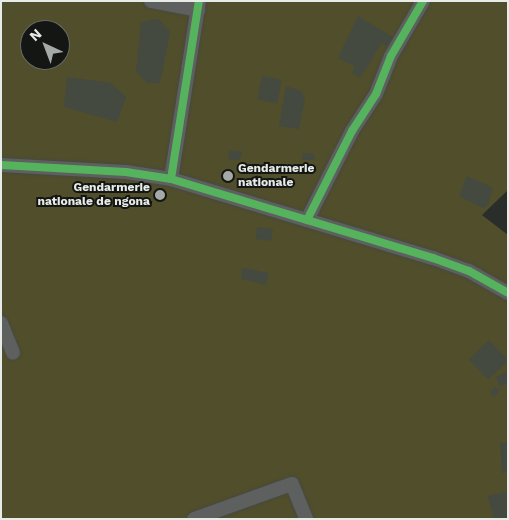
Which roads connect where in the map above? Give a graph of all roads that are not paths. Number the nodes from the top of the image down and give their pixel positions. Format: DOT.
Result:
graph roads {
  1 [pos="151,1"];
  2 [pos="423,1"];
  3 [pos="198,6"];
  4 [pos="1,165"];
  5 [pos="171,179"];
  6 [pos="308,220"];
  7 [pos="508,293"];
  8 [pos="1,323"];
  9 [pos="13,354"];
  10 [pos="194,519"];
  11 [pos="306,519"];
  1 -- 3 [label="street"];
  2 -- 6 [label="street"];
  3 -- 5 [label="street"];
  4 -- 5 [label="street"];
  5 -- 6 [label="street"];
  6 -- 7 [label="street"];
  8 -- 9 [label="street"];
  10 -- 11 [label="street"];
}
